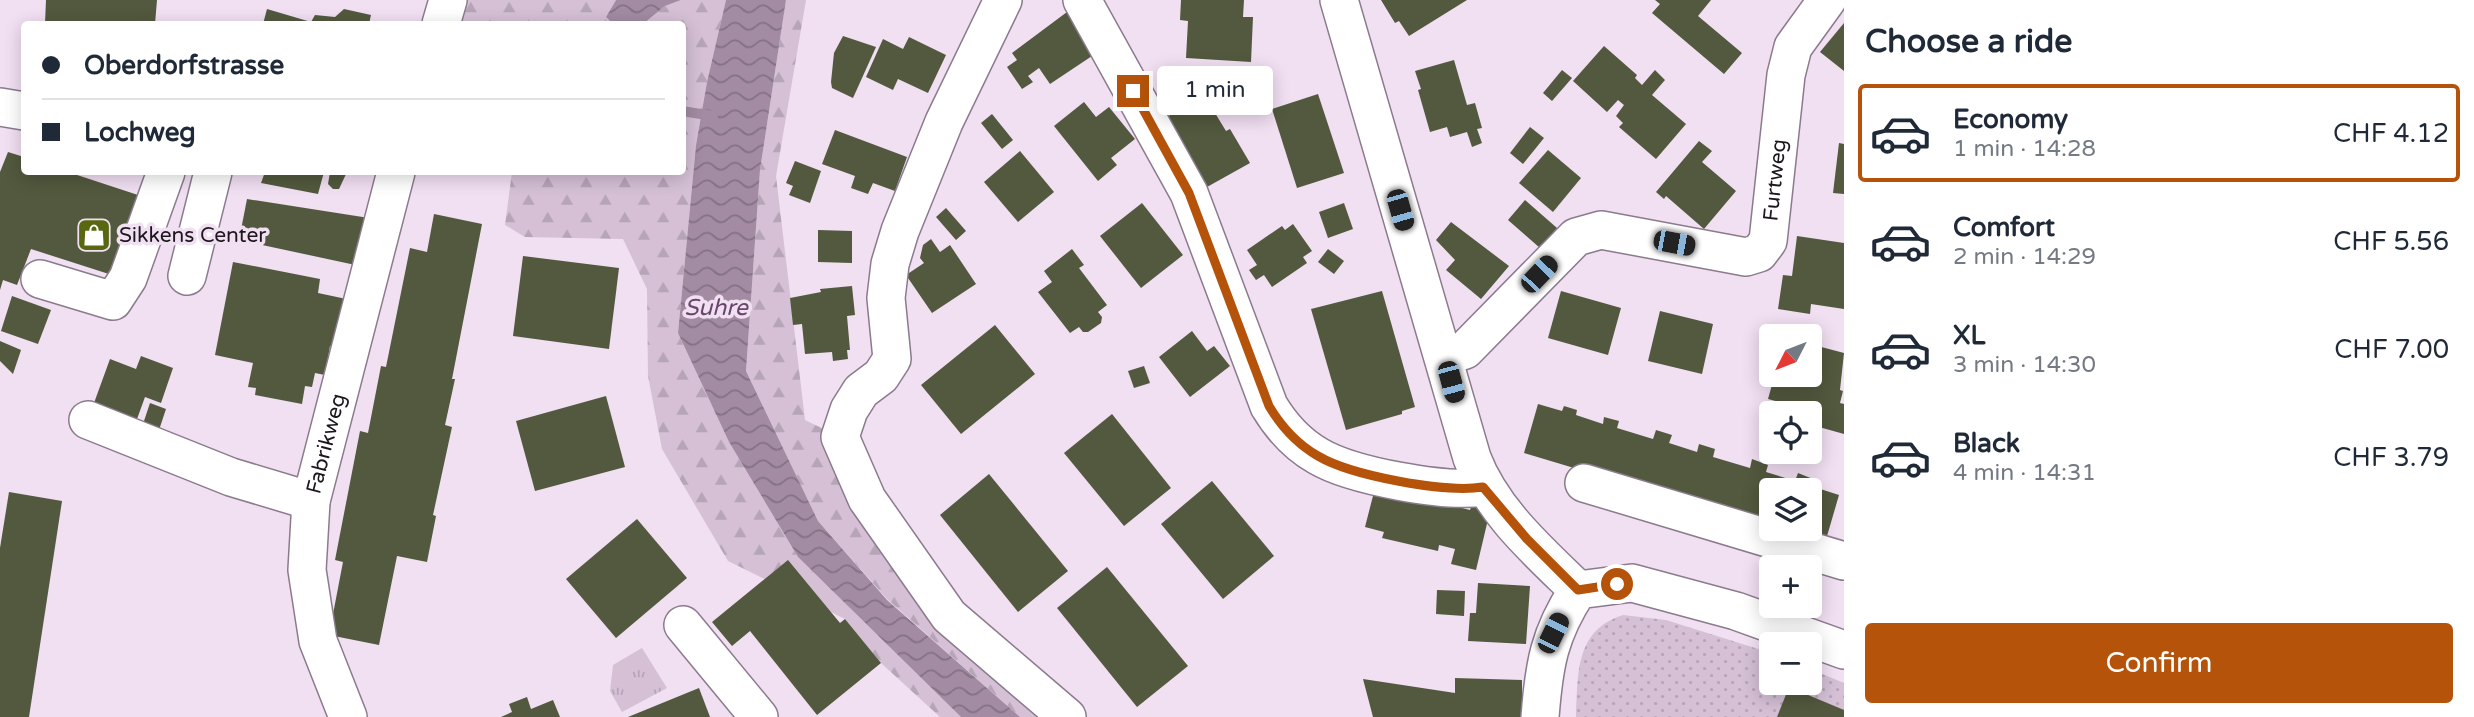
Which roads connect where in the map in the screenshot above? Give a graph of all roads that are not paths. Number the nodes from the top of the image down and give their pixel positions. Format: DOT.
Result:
graph roads {
  1 [pos="448,0"];
  2 [pos="1003,0"];
  3 [pos="1082,0"];
  4 [pos="1339,0"];
  5 [pos="1827,0"];
  6 [pos="442,21"];
  7 [pos="0,107"];
  8 [pos="21,110"];
  9 [pos="165,175"];
  10 [pos="212,175"];
  11 [pos="395,175"];
  12 [pos="187,276"];
  13 [pos="40,279"];
  14 [pos="1444,357"];
  15 [pos="88,420"];
  16 [pos="1584,483"];
  17 [pos="1483,487"];
  18 [pos="311,501"];
  19 [pos="1844,561"];
  20 [pos="1578,590"];
  21 [pos="684,625"];
  22 [pos="1841,638"];
  23 [pos="348,717"];
  24 [pos="759,717"];
  25 [pos="1067,717"];
  26 [pos="1540,717"];
  1 -- 6 [label="street"];
  2 -- 25 [label="street"];
  3 -- 17 [label="street"];
  4 -- 14 [label="street"];
  5 -- 14 [label="street, Furtweg"];
  7 -- 8 [label="street"];
  9 -- 13 [label="street"];
  10 -- 12 [label="street"];
  11 -- 18 [label="street, Fabrikweg"];
  14 -- 17 [label="street"];
  15 -- 18 [label="street"];
  16 -- 19 [label="street"];
  17 -- 20 [label="street"];
  18 -- 23 [label="street, Fabrikweg"];
  20 -- 22 [label="street"];
  20 -- 26 [label="street"];
  21 -- 24 [label="street"];
}
